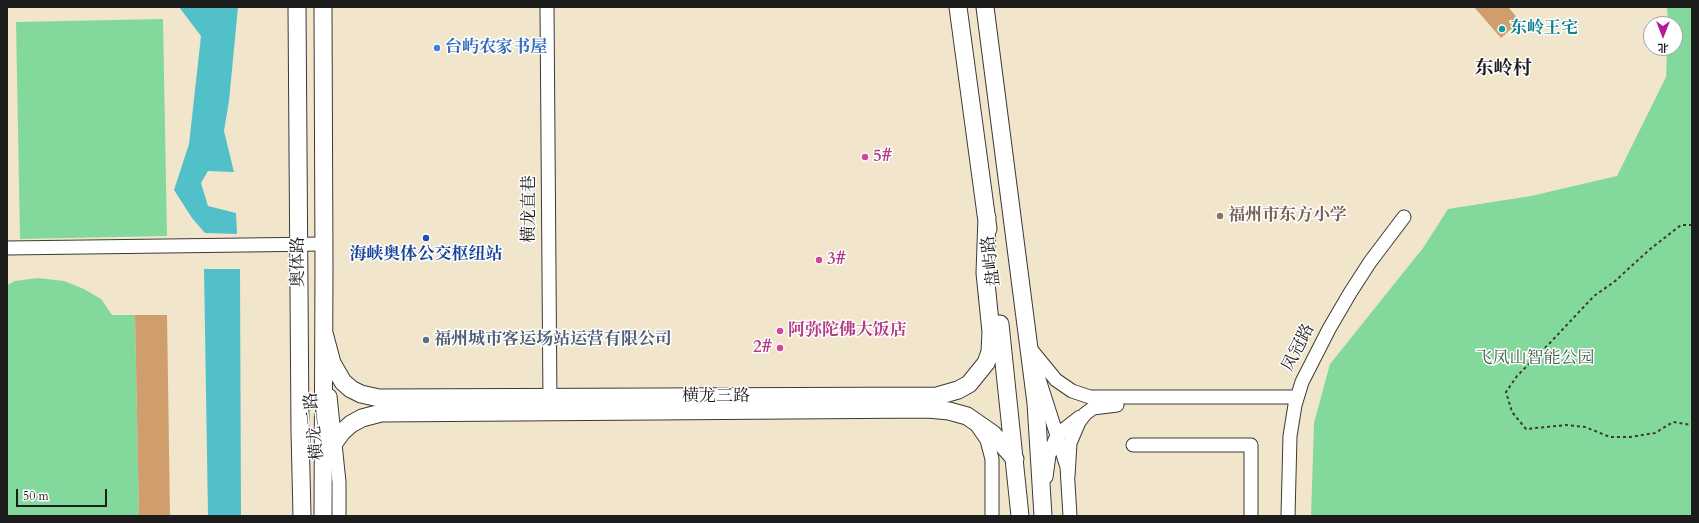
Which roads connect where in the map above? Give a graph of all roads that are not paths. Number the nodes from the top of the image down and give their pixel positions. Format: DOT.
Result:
graph roads {
  1 [pos="297,7"];
  2 [pos="323,7"];
  3 [pos="547,7"];
  4 [pos="958,7"];
  5 [pos="985,7"];
  6 [pos="987,217"];
  7 [pos="1404,218"];
  8 [pos="324,244"];
  9 [pos="298,245"];
  10 [pos="7,248"];
  11 [pos="324,333"];
  12 [pos="1029,347"];
  13 [pos="1296,401"];
  14 [pos="550,405"];
  15 [pos="1086,414"];
  16 [pos="967,416"];
  17 [pos="1058,436"];
  18 [pos="335,441"];
  19 [pos="1133,445"];
  20 [pos="323,458"];
  21 [pos="1015,459"];
  22 [pos="1068,476"];
  23 [pos="1043,513"];
  24 [pos="302,516"];
  25 [pos="323,516"];
  26 [pos="339,516"];
  27 [pos="992,516"];
  28 [pos="1020,516"];
  29 [pos="1070,516"];
  30 [pos="1251,516"];
  31 [pos="1288,516"];
  1 -- 9 [label="main road, 奥体路"];
  2 -- 8 [label="main road, 奥体路"];
  3 -- 14 [label="street, 横龙直巷"];
  4 -- 6 [label="main road, 盘屿路"];
  5 -- 12 [label="main road, 盘屿路"];
  6 -- 14 [label="main road, 横龙三路"];
  6 -- 21 [label="main road, 盘屿路"];
  7 -- 13 [label="street, 凤冠路"];
  8 -- 9 [label="street"];
  8 -- 11 [label="main road, 奥体路"];
  9 -- 10 [label="street"];
  9 -- 24 [label="main road, 奥体路"];
  11 -- 14 [label="main road, 横龙三路"];
  11 -- 18 [label="street, 横龙二路"];
  11 -- 20 [label="main road, 奥体路"];
  12 -- 13 [label="street"];
  12 -- 17 [label="street"];
  12 -- 23 [label="main road, 盘屿路"];
  13 -- 15 [label="street"];
  13 -- 31 [label="street, 凤冠路"];
  14 -- 16 [label="main road, 横龙三路"];
  14 -- 18 [label="main road, 横龙三路"];
  15 -- 17 [label="street"];
  15 -- 22 [label="street"];
  16 -- 21 [label="main road, 横龙三路"];
  16 -- 27 [label="street"];
  17 -- 22 [label="street"];
  17 -- 23 [label="street"];
  18 -- 20 [label="main road, 横龙三路"];
  18 -- 26 [label="street, 横龙二路"];
  19 -- 30 [label="street"];
  20 -- 25 [label="main road, 奥体路"];
  21 -- 28 [label="main road, 盘屿路"];
  22 -- 29 [label="street"];
}
